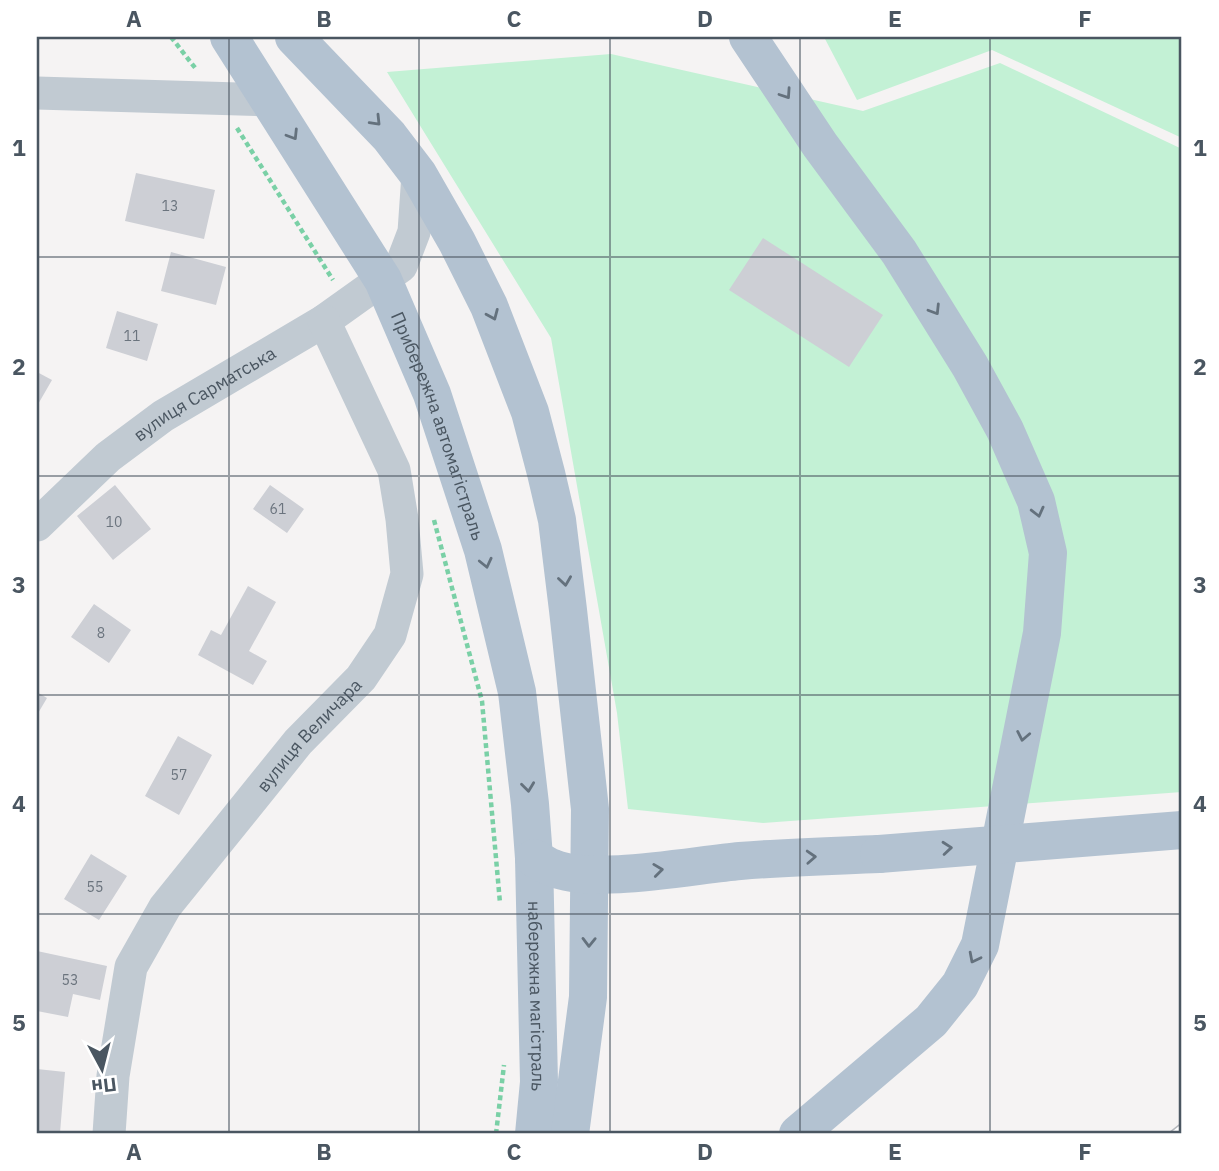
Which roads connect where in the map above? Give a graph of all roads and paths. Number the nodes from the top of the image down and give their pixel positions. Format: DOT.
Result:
graph roads {
  1 [pos="229,37"];
  2 [pos="294,37"];
  3 [pos="748,37"];
  4 [pos="37,93"];
  5 [pos="271,100"];
  6 [pos="418,174"];
  7 [pos="383,280"];
  8 [pos="324,321"];
  9 [pos="433,516"];
  10 [pos="37,525"];
  11 [pos="1182,830"];
  12 [pos="534,858"];
  13 [pos="590,874"];
  14 [pos="500,904"];
  15 [pos="505,1053"];
  16 [pos="109,1134"];
  17 [pos="496,1134"];
  18 [pos="534,1134"];
  19 [pos="570,1134"];
  20 [pos="798,1134"];
  1 -- 5 [label="main road, Прибережна автомагістраль"];
  2 -- 6 [label="main road, one-way"];
  3 -- 20 [label="main road, one-way"];
  4 -- 5 [label="street"];
  5 -- 7 [label="main road, Прибережна автомагістраль, one-way"];
  6 -- 7 [label="street, вулиця Сарматська"];
  6 -- 13 [label="main road, one-way"];
  7 -- 8 [label="street, вулиця Сарматська"];
  7 -- 12 [label="main road, Прибережна автомагістраль, one-way"];
  8 -- 10 [label="street, вулиця Сарматська"];
  8 -- 16 [label="street, вулиця Величара"];
  9 -- 14 [label="path"];
  13 -- 11 [label="main road, one-way, bridge"];
  12 -- 13 [label="main road"];
  12 -- 18 [label="main road, набережна магістраль"];
  13 -- 19 [label="main road, one-way"];
  15 -- 17 [label="path"];
}
